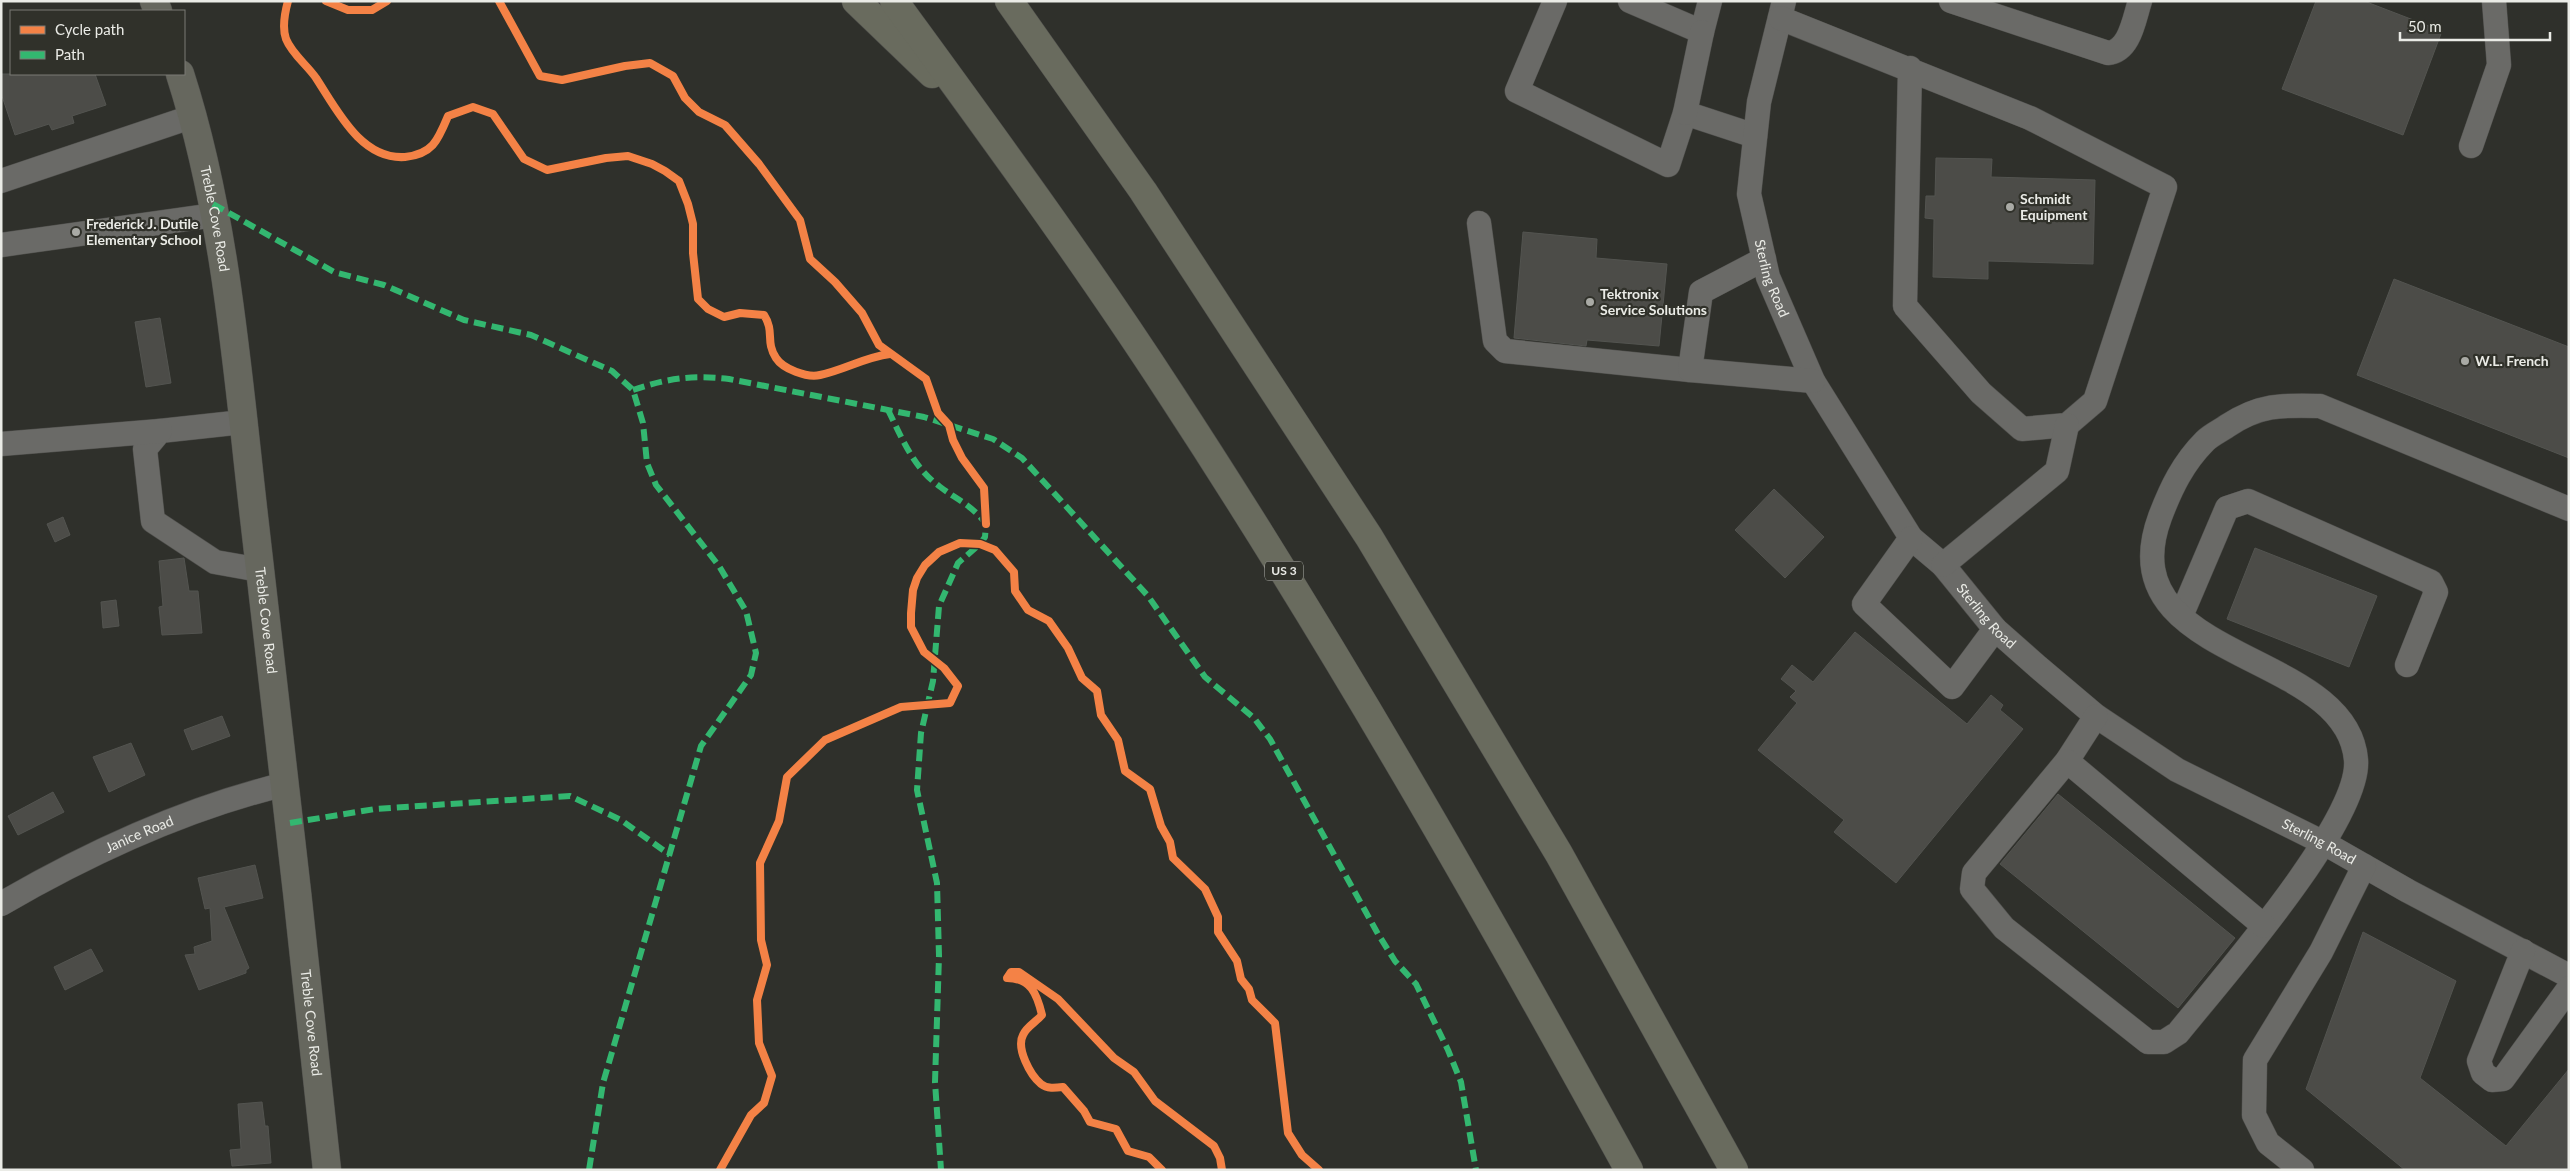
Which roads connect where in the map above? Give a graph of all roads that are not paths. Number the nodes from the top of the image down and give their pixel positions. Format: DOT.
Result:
graph roads {
  1 [pos="856,1"];
  2 [pos="894,1"];
  3 [pos="1009,1"];
  4 [pos="1555,1"];
  5 [pos="1630,1"];
  6 [pos="1710,1"];
  7 [pos="1951,1"];
  8 [pos="2140,1"];
  9 [pos="2494,1"];
  10 [pos="1782,10"];
  11 [pos="1702,32"];
  12 [pos="1910,68"];
  13 [pos="180,75"];
  14 [pos="1685,114"];
  15 [pos="194,116"];
  16 [pos="980,119"];
  17 [pos="1755,136"];
  18 [pos="2471,146"];
  19 [pos="1,181"];
  20 [pos="216,215"];
  21 [pos="1479,223"];
  22 [pos="1,245"];
  23 [pos="1764,259"];
  24 [pos="1690,370"];
  25 [pos="1813,381"];
  26 [pos="243,422"];
  27 [pos="2067,425"];
  28 [pos="160,431"];
  29 [pos="1,444"];
  30 [pos="2569,509"];
  31 [pos="1911,538"];
  32 [pos="1943,565"];
  33 [pos="260,570"];
  34 [pos="2181,616"];
  35 [pos="1995,629"];
  36 [pos="2407,665"];
  37 [pos="2096,716"];
  38 [pos="2067,761"];
  39 [pos="286,784"];
  40 [pos="2324,843"];
  41 [pos="2364,866"];
  42 [pos="1,904"];
  43 [pos="2264,926"];
  44 [pos="2523,951"];
  45 [pos="2569,976"];
  46 [pos="2569,988"];
  47 [pos="327,1170"];
  48 [pos="1629,1170"];
  49 [pos="1734,1170"];
  50 [pos="2302,1170"];
  1 -- 16 [label="highway"];
  2 -- 16 [label="highway, US 3"];
  3 -- 49 [label="highway"];
  4 -- 14 [label="street"];
  5 -- 11 [label="street"];
  6 -- 11 [label="street"];
  7 -- 8 [label="street"];
  9 -- 18 [label="street"];
  10 -- 12 [label="street"];
  10 -- 17 [label="street, Sterling Road"];
  11 -- 14 [label="street"];
  12 -- 27 [label="street"];
  12 -- 27 [label="street"];
  13 -- 15 [label="main road, Treble Cove Road"];
  14 -- 17 [label="street"];
  15 -- 19 [label="street"];
  15 -- 20 [label="main road, Treble Cove Road"];
  16 -- 48 [label="highway, US 3"];
  17 -- 23 [label="street, Sterling Road"];
  20 -- 22 [label="street"];
  20 -- 26 [label="main road, Treble Cove Road"];
  21 -- 24 [label="street"];
  23 -- 24 [label="street"];
  23 -- 25 [label="street, Sterling Road"];
  24 -- 25 [label="street"];
  25 -- 31 [label="street, Sterling Road"];
  26 -- 28 [label="street"];
  26 -- 33 [label="main road, Treble Cove Road"];
  27 -- 32 [label="street"];
  28 -- 29 [label="street"];
  28 -- 33 [label="street"];
  30 -- 34 [label="street"];
  31 -- 32 [label="street, Sterling Road"];
  31 -- 35 [label="street"];
  32 -- 35 [label="street, Sterling Road"];
  33 -- 39 [label="main road, Treble Cove Road"];
  34 -- 36 [label="street"];
  34 -- 40 [label="street"];
  35 -- 37 [label="street, Sterling Road"];
  37 -- 38 [label="street"];
  37 -- 40 [label="street, Sterling Road"];
  38 -- 43 [label="street"];
  38 -- 43 [label="street"];
  39 -- 42 [label="street, Janice Road"];
  39 -- 47 [label="main road, Treble Cove Road"];
  40 -- 41 [label="street, Sterling Road"];
  40 -- 43 [label="street"];
  41 -- 44 [label="street, Sterling Road"];
  41 -- 50 [label="street"];
  44 -- 45 [label="street, Sterling Road"];
  44 -- 46 [label="street"];
}
